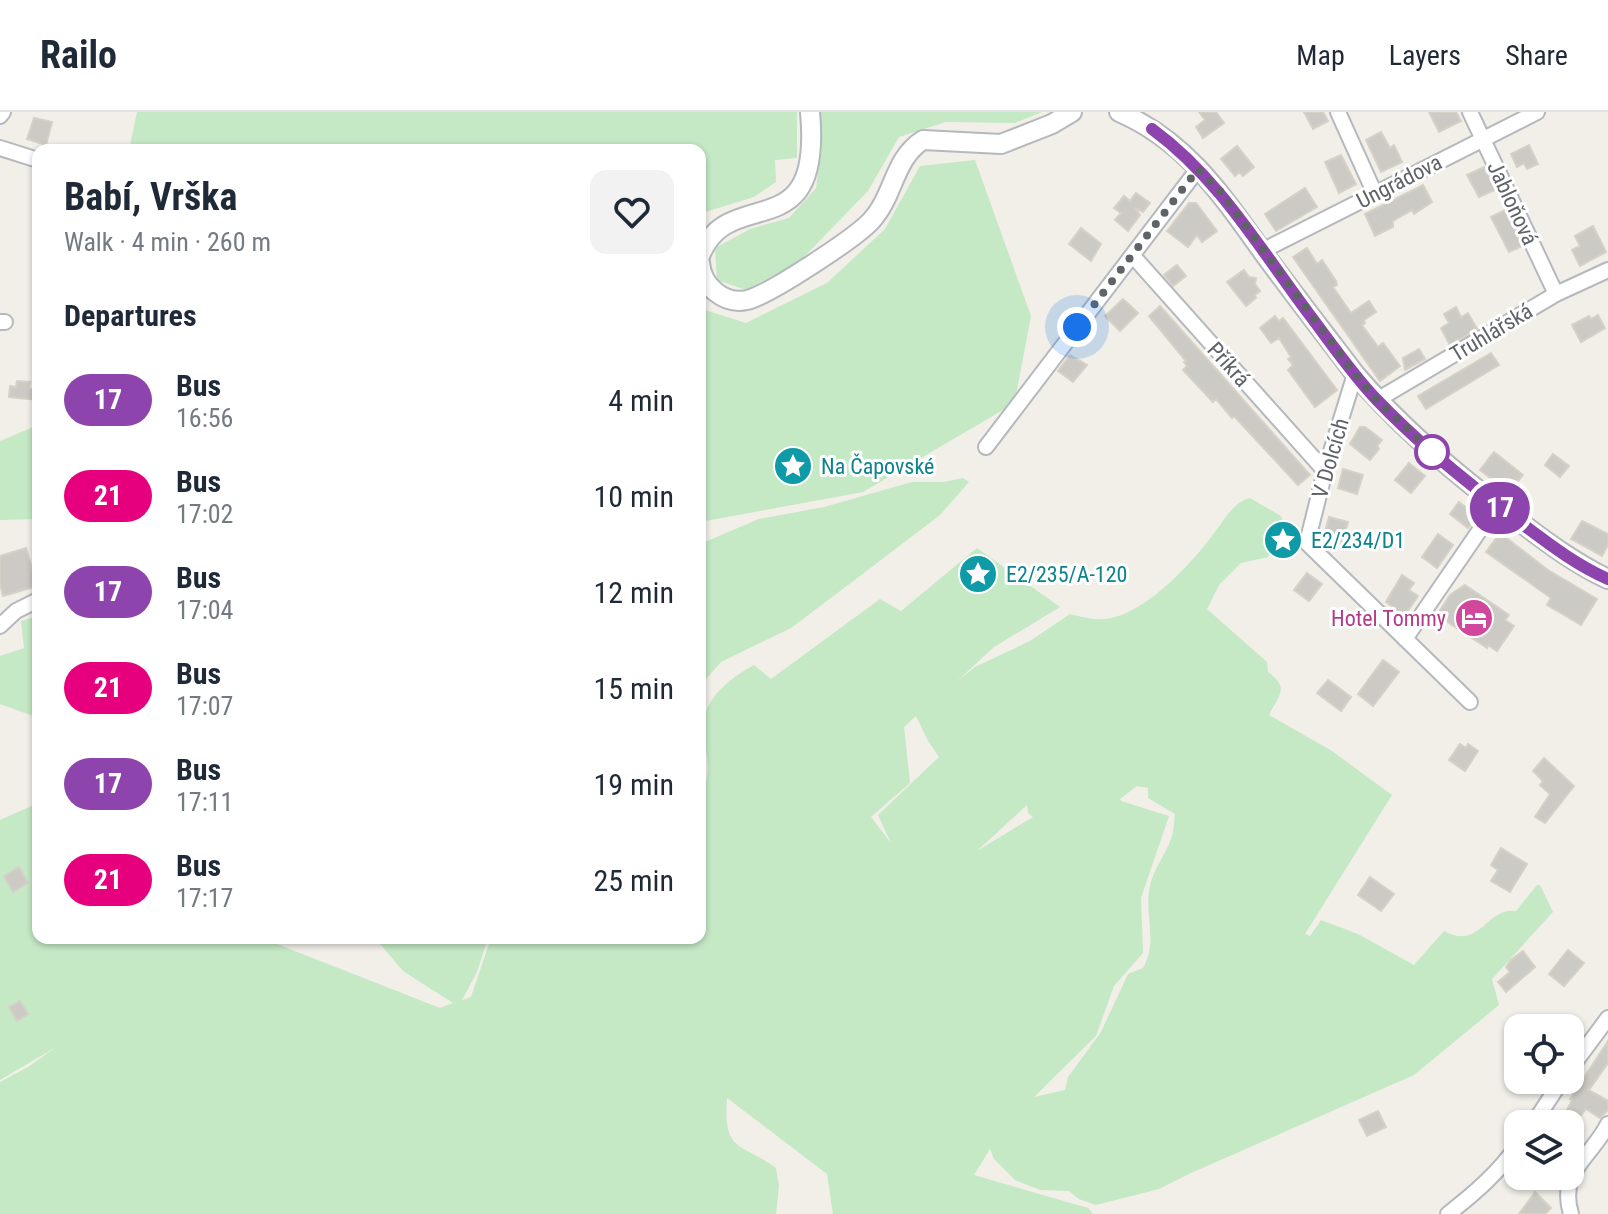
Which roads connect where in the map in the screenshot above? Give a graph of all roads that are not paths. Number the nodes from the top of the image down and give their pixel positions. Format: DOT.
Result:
graph roads {
  1 [pos="810,112"];
  2 [pos="1072,112"];
  3 [pos="1119,112"];
  4 [pos="1338,112"];
  5 [pos="1470,112"];
  6 [pos="1537,112"];
  7 [pos="1483,138"];
  8 [pos="0,148"];
  9 [pos="32,158"];
  10 [pos="1198,169"];
  11 [pos="1375,194"];
  12 [pos="706,242"];
  13 [pos="1262,251"];
  14 [pos="1133,256"];
  15 [pos="1608,270"];
  16 [pos="706,283"];
  17 [pos="1556,294"];
  18 [pos="1355,374"];
  19 [pos="1377,400"];
  20 [pos="986,447"];
  21 [pos="1325,471"];
  22 [pos="1497,505"];
  23 [pos="1608,579"];
  24 [pos="32,603"];
  25 [pos="0,626"];
  26 [pos="1405,639"];
  27 [pos="1470,702"];
  28 [pos="1608,1018"];
  29 [pos="1584,1050"];
  30 [pos="1608,1124"];
  31 [pos="1504,1165"];
  32 [pos="1448,1214"];
  33 [pos="1571,1214"];
  1 -- 12 [label="street"];
  2 -- 16 [label="street"];
  3 -- 10 [label="street"];
  4 -- 11 [label="street"];
  5 -- 7 [label="street, Jabloňová"];
  6 -- 7 [label="street, Ungrádova"];
  7 -- 11 [label="street, Ungrádova"];
  7 -- 17 [label="street, Jabloňová"];
  8 -- 9 [label="street"];
  10 -- 13 [label="street"];
  10 -- 14 [label="street"];
  11 -- 13 [label="street, Ungrádova"];
  13 -- 18 [label="street"];
  14 -- 20 [label="street"];
  14 -- 21 [label="street, Příkrá"];
  15 -- 17 [label="street, Truhlářská"];
  17 -- 19 [label="street, Truhlářská"];
  18 -- 19 [label="street"];
  18 -- 21 [label="street, V Dolcích"];
  19 -- 22 [label="street"];
  21 -- 26 [label="street, V Dolcích"];
  22 -- 23 [label="street"];
  22 -- 26 [label="street"];
  24 -- 25 [label="street"];
  26 -- 27 [label="street"];
  28 -- 29 [label="street"];
  30 -- 33 [label="street"];
  31 -- 32 [label="street"];
}
